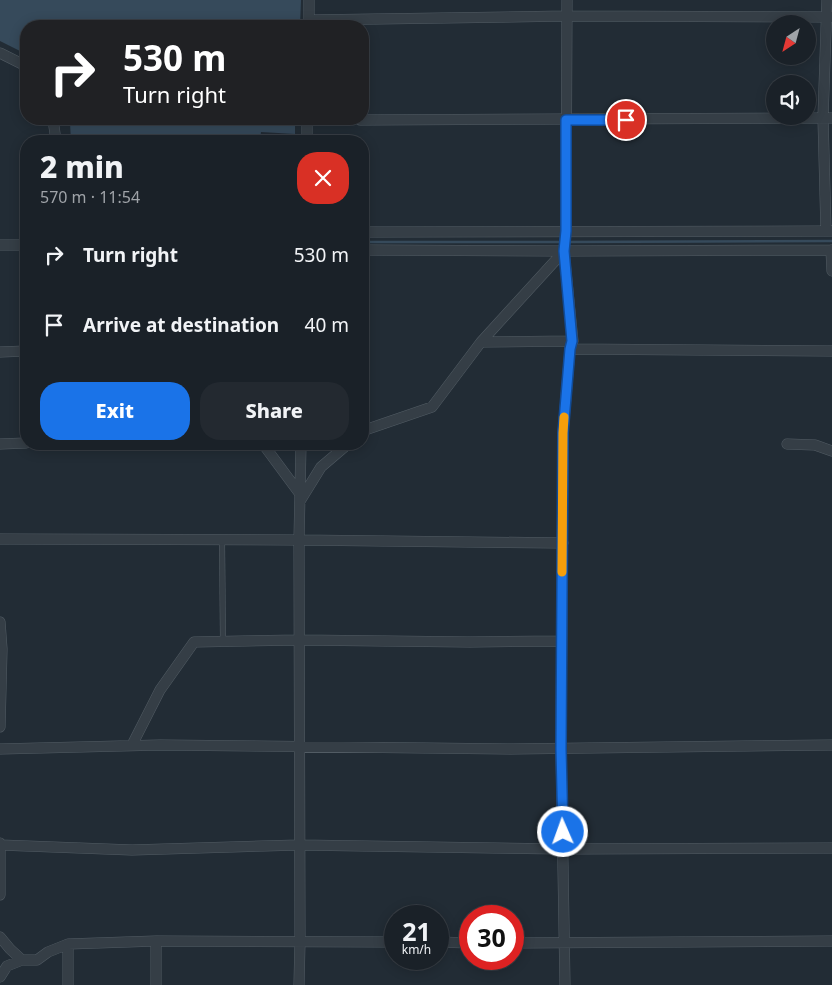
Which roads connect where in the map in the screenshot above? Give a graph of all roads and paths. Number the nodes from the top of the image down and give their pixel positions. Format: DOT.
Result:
graph roads {
  1 [pos="309,0"];
  2 [pos="566,0"];
  3 [pos="827,0"];
  4 [pos="567,16"];
  5 [pos="830,16"];
  6 [pos="309,20"];
  7 [pos="369,21"];
  8 [pos="0,54"];
  9 [pos="20,63"];
  10 [pos="828,118"];
  11 [pos="369,120"];
  12 [pos="566,120"];
  13 [pos="829,231"];
  14 [pos="369,232"];
  15 [pos="566,233"];
  16 [pos="0,244"];
  17 [pos="20,245"];
  18 [pos="564,249"];
  19 [pos="369,250"];
  20 [pos="832,250"];
  21 [pos="832,271"];
  22 [pos="481,342"];
  23 [pos="571,345"];
  24 [pos="832,350"];
  25 [pos="20,351"];
  26 [pos="0,352"];
  27 [pos="369,428"];
  28 [pos="20,443"];
  29 [pos="0,444"];
  30 [pos="787,444"];
  31 [pos="267,450"];
  32 [pos="301,450"];
  33 [pos="341,450"];
  34 [pos="832,451"];
  35 [pos="300,498"];
  36 [pos="0,539"];
  37 [pos="299,540"];
  38 [pos="222,541"];
  39 [pos="563,543"];
  40 [pos="0,622"];
  41 [pos="300,640"];
  42 [pos="562,641"];
  43 [pos="223,642"];
  44 [pos="0,728"];
  45 [pos="832,745"];
  46 [pos="132,746"];
  47 [pos="300,747"];
  48 [pos="0,749"];
  49 [pos="561,749"];
  50 [pos="0,844"];
  51 [pos="300,845"];
  52 [pos="832,848"];
  53 [pos="564,849"];
  54 [pos="0,895"];
  55 [pos="0,937"];
  56 [pos="156,941"];
  57 [pos="300,941"];
  58 [pos="832,941"];
  59 [pos="384,942"];
  60 [pos="524,943"];
  61 [pos="68,944"];
  62 [pos="565,944"];
  63 [pos="22,960"];
  64 [pos="0,978"];
  65 [pos="68,985"];
  66 [pos="156,985"];
  67 [pos="299,985"];
  68 [pos="565,985"];
  1 -- 6 [label="street"];
  2 -- 4 [label="street"];
  3 -- 5 [label="street"];
  4 -- 5 [label="street"];
  4 -- 7 [label="street"];
  4 -- 12 [label="street"];
  5 -- 10 [label="street"];
  8 -- 9 [label="street"];
  10 -- 12 [label="street"];
  10 -- 13 [label="street"];
  11 -- 12 [label="street"];
  12 -- 15 [label="street"];
  13 -- 15 [label="street"];
  14 -- 15 [label="street"];
  15 -- 18 [label="street"];
  16 -- 17 [label="street"];
  18 -- 19 [label="street"];
  18 -- 20 [label="street"];
  18 -- 22 [label="street"];
  18 -- 23 [label="street"];
  20 -- 21 [label="street"];
  22 -- 23 [label="street"];
  22 -- 27 [label="street"];
  23 -- 24 [label="street"];
  23 -- 39 [label="street"];
  25 -- 26 [label="street"];
  28 -- 29 [label="street"];
  30 -- 34 [label="street"];
  31 -- 35 [label="street"];
  32 -- 35 [label="street"];
  33 -- 35 [label="street"];
  35 -- 37 [label="street"];
  36 -- 38 [label="street"];
  37 -- 38 [label="street"];
  37 -- 39 [label="street"];
  37 -- 41 [label="street"];
  38 -- 43 [label="lane"];
  39 -- 42 [label="street"];
  40 -- 44 [label="street"];
  41 -- 42 [label="street"];
  41 -- 43 [label="street"];
  41 -- 47 [label="street"];
  42 -- 49 [label="street"];
  43 -- 46 [label="street"];
  45 -- 49 [label="street"];
  46 -- 47 [label="street"];
  46 -- 48 [label="street"];
  47 -- 49 [label="street"];
  47 -- 51 [label="street"];
  49 -- 53 [label="street"];
  50 -- 51 [label="street"];
  50 -- 54 [label="street"];
  51 -- 53 [label="street"];
  51 -- 57 [label="street"];
  52 -- 53 [label="street"];
  53 -- 62 [label="street"];
  55 -- 63 [label="street"];
  56 -- 57 [label="street"];
  56 -- 61 [label="street"];
  56 -- 66 [label="street"];
  57 -- 59 [label="street"];
  57 -- 67 [label="street"];
  58 -- 62 [label="street"];
  60 -- 62 [label="street"];
  61 -- 63 [label="street"];
  61 -- 65 [label="street"];
  62 -- 68 [label="street"];
  63 -- 64 [label="street"];
}
